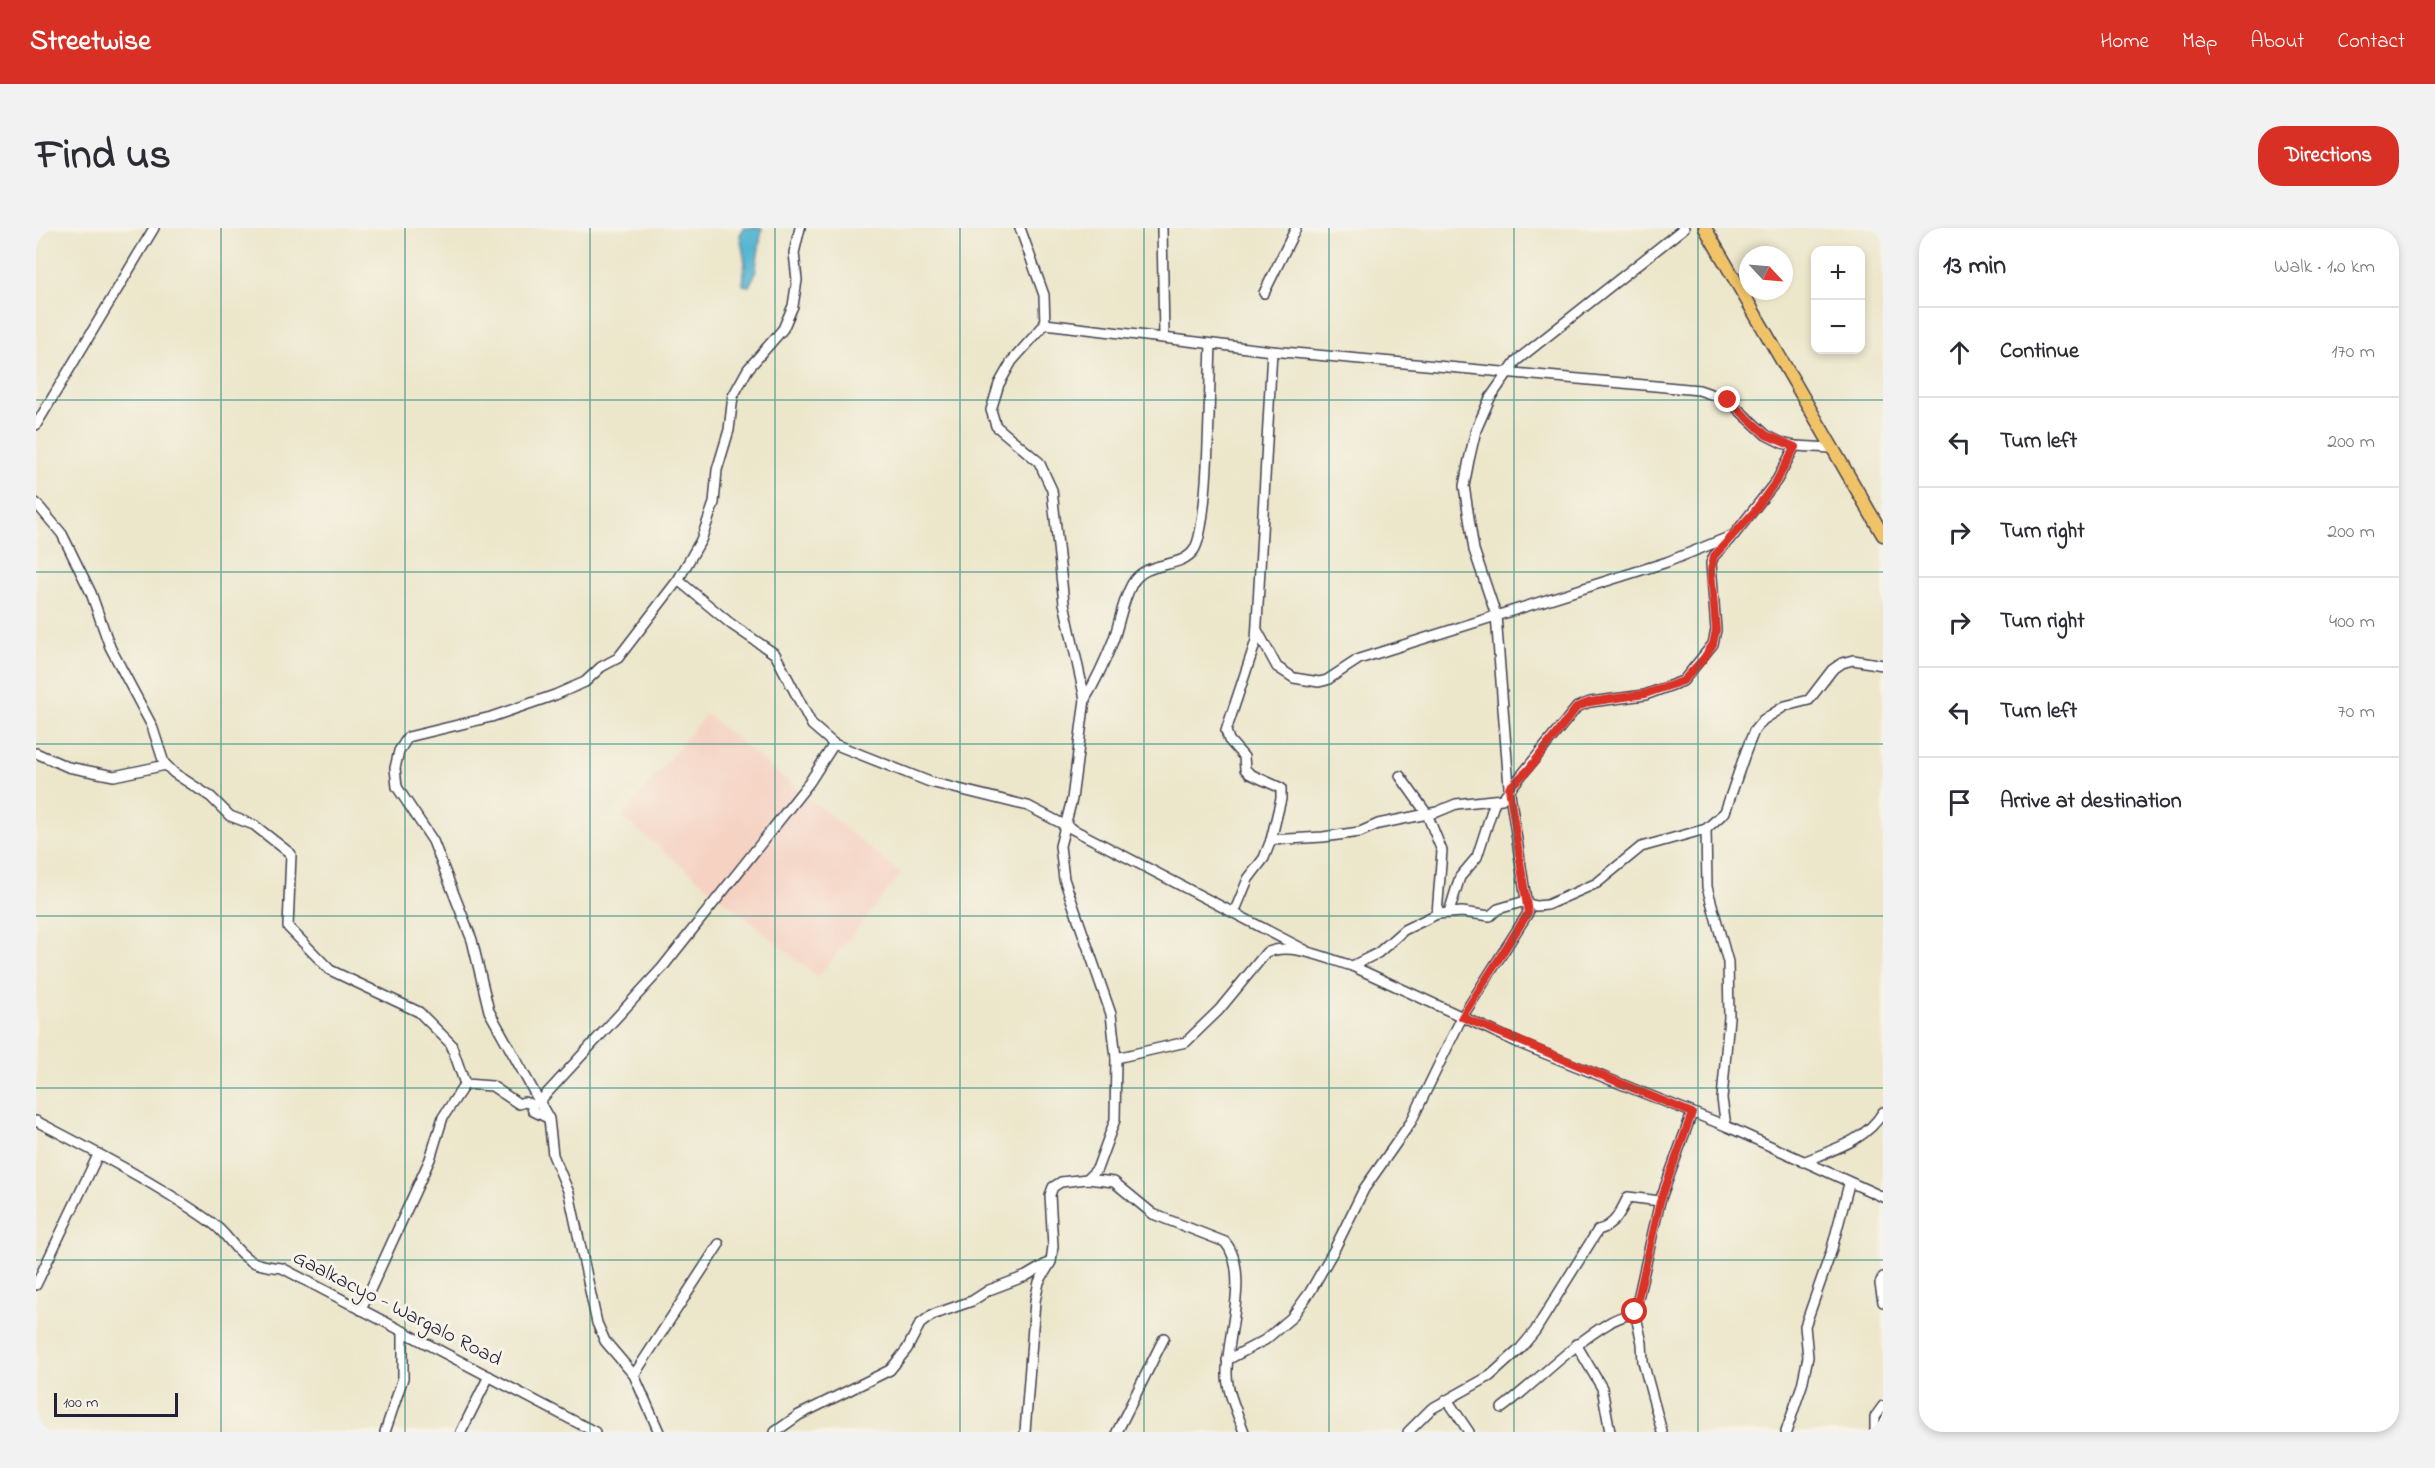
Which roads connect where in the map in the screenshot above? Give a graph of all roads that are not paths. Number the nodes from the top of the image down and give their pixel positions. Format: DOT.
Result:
graph roads {
  1 [pos="154,228"];
  2 [pos="800,228"];
  3 [pos="1020,228"];
  4 [pos="1162,228"];
  5 [pos="1296,228"];
  6 [pos="1684,228"];
  7 [pos="1705,228"];
  8 [pos="1264,293"];
  9 [pos="1046,324"];
  10 [pos="1164,336"];
  11 [pos="1211,345"];
  12 [pos="1272,351"];
  13 [pos="1508,372"];
  14 [pos="36,425"];
  15 [pos="1795,447"];
  16 [pos="1832,448"];
  17 [pos="36,503"];
  18 [pos="1734,535"];
  19 [pos="1883,535"];
  20 [pos="678,580"];
  21 [pos="1496,615"];
  22 [pos="1257,630"];
  23 [pos="1883,665"];
  24 [pos="1085,699"];
  25 [pos="834,744"];
  26 [pos="36,753"];
  27 [pos="166,765"];
  28 [pos="1401,776"];
  29 [pos="1509,788"];
  30 [pos="1495,801"];
  31 [pos="1427,814"];
  32 [pos="1065,826"];
  33 [pos="1706,829"];
  34 [pos="1271,840"];
  35 [pos="1525,904"];
  36 [pos="1449,912"];
  37 [pos="1234,913"];
  38 [pos="1437,914"];
  39 [pos="1315,955"];
  40 [pos="1352,966"];
  41 [pos="1462,1017"];
  42 [pos="1116,1058"];
  43 [pos="465,1084"];
  44 [pos="538,1103"];
  45 [pos="1883,1112"];
  46 [pos="1692,1113"];
  47 [pos="549,1119"];
  48 [pos="36,1121"];
  49 [pos="1726,1126"];
  50 [pos="98,1155"];
  51 [pos="1803,1162"];
  52 [pos="1088,1179"];
  53 [pos="1850,1184"];
  54 [pos="1883,1197"];
  55 [pos="1660,1202"];
  56 [pos="719,1244"];
  57 [pos="1051,1262"];
  58 [pos="1883,1277"];
  59 [pos="36,1285"];
  60 [pos="1883,1302"];
  61 [pos="361,1310"];
  62 [pos="1635,1312"];
  63 [pos="403,1331"];
  64 [pos="1164,1338"];
  65 [pos="1576,1344"];
  66 [pos="1227,1360"];
  67 [pos="634,1375"];
  68 [pos="489,1377"];
  69 [pos="1448,1401"];
  70 [pos="1883,1406"];
  71 [pos="1503,1408"];
  72 [pos="385,1432"];
  73 [pos="460,1432"];
  74 [pos="595,1432"];
  75 [pos="659,1432"];
  76 [pos="775,1432"];
  77 [pos="1025,1432"];
  78 [pos="1117,1432"];
  79 [pos="1244,1432"];
  80 [pos="1408,1432"];
  81 [pos="1469,1432"];
  82 [pos="1610,1432"];
  83 [pos="1662,1432"];
  84 [pos="1786,1432"];
  85 [pos="1875,1432"];
  1 -- 14 [label="street"];
  2 -- 20 [label="street"];
  3 -- 9 [label="street"];
  4 -- 10 [label="street"];
  5 -- 8 [label="street"];
  6 -- 13 [label="street"];
  7 -- 16 [label="main road"];
  9 -- 10 [label="street"];
  9 -- 24 [label="street"];
  10 -- 11 [label="street"];
  11 -- 12 [label="street"];
  11 -- 24 [label="street"];
  12 -- 13 [label="street"];
  12 -- 22 [label="street"];
  13 -- 15 [label="street"];
  13 -- 21 [label="street"];
  15 -- 16 [label="street"];
  15 -- 18 [label="street"];
  16 -- 19 [label="main road"];
  17 -- 27 [label="street"];
  18 -- 21 [label="street"];
  18 -- 29 [label="street"];
  20 -- 25 [label="street"];
  20 -- 44 [label="street"];
  21 -- 22 [label="street"];
  21 -- 29 [label="street"];
  22 -- 34 [label="street"];
  23 -- 33 [label="street"];
  24 -- 32 [label="street"];
  25 -- 32 [label="street"];
  25 -- 44 [label="street"];
  26 -- 27 [label="street"];
  27 -- 43 [label="street"];
  28 -- 31 [label="street"];
  29 -- 30 [label="street"];
  29 -- 35 [label="street"];
  30 -- 31 [label="street"];
  30 -- 36 [label="street"];
  31 -- 34 [label="street"];
  31 -- 38 [label="street"];
  32 -- 37 [label="street"];
  32 -- 42 [label="street"];
  33 -- 35 [label="street"];
  33 -- 49 [label="street"];
  34 -- 37 [label="street"];
  35 -- 36 [label="street"];
  35 -- 41 [label="street"];
  36 -- 38 [label="street"];
  37 -- 39 [label="street"];
  38 -- 40 [label="street"];
  39 -- 40 [label="street"];
  39 -- 42 [label="street"];
  40 -- 41 [label="street"];
  41 -- 46 [label="street"];
  41 -- 66 [label="street"];
  42 -- 52 [label="street"];
  43 -- 47 [label="street"];
  43 -- 61 [label="street"];
  44 -- 47 [label="street"];
  45 -- 51 [label="street"];
  46 -- 49 [label="street"];
  46 -- 55 [label="street"];
  47 -- 67 [label="street"];
  48 -- 50 [label="street, Gaalkacyo - Wargalo Road"];
  49 -- 51 [label="street"];
  50 -- 59 [label="street"];
  50 -- 61 [label="street, Gaalkacyo - Wargalo Road"];
  51 -- 53 [label="street"];
  52 -- 57 [label="street"];
  52 -- 66 [label="street"];
  53 -- 54 [label="street"];
  53 -- 84 [label="street"];
  55 -- 62 [label="street"];
  55 -- 69 [label="street"];
  56 -- 67 [label="street"];
  57 -- 76 [label="street"];
  57 -- 77 [label="street"];
  58 -- 60 [label="street"];
  61 -- 63 [label="street, Gaalkacyo - Wargalo Road"];
  62 -- 65 [label="street"];
  62 -- 83 [label="street"];
  63 -- 68 [label="street, Gaalkacyo - Wargalo Road"];
  63 -- 72 [label="street"];
  64 -- 78 [label="street"];
  65 -- 71 [label="street"];
  65 -- 82 [label="street"];
  66 -- 79 [label="street"];
  67 -- 75 [label="street"];
  68 -- 73 [label="street"];
  68 -- 74 [label="street, Gaalkacyo - Wargalo Road"];
  69 -- 80 [label="street"];
  69 -- 81 [label="street"];
  70 -- 85 [label="street"];
}
